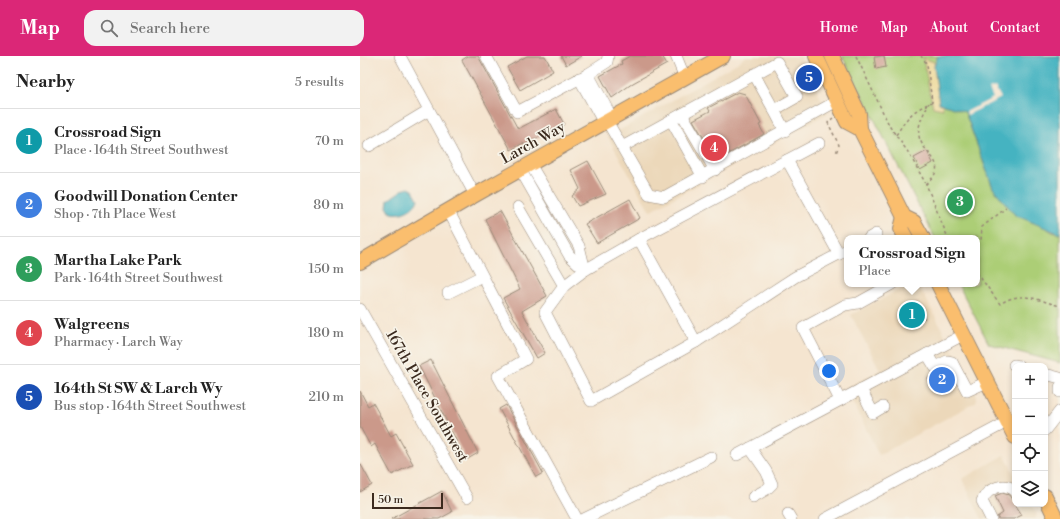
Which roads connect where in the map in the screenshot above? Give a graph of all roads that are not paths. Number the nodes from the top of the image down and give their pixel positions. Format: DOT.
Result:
graph roads {
  1 [pos="400,56"];
  2 [pos="486,56"];
  3 [pos="608,56"];
  4 [pos="676,56"];
  5 [pos="723,56"];
  6 [pos="816,56"];
  7 [pos="832,56"];
  8 [pos="754,74"];
  9 [pos="583,76"];
  10 [pos="685,78"];
  11 [pos="837,101"];
  12 [pos="429,110"];
  13 [pos="774,110"];
  14 [pos="682,114"];
  15 [pos="671,120"];
  16 [pos="608,121"];
  17 [pos="860,129"];
  18 [pos="785,131"];
  19 [pos="819,143"];
  20 [pos="369,146"];
  21 [pos="622,147"];
  22 [pos="787,160"];
  23 [pos="715,170"];
  24 [pos="526,171"];
  25 [pos="703,177"];
  26 [pos="475,195"];
  27 [pos="518,206"];
  28 [pos="448,210"];
  29 [pos="904,216"];
  30 [pos="569,229"];
  31 [pos="905,235"];
  32 [pos="921,235"];
  33 [pos="558,236"];
  34 [pos="639,240"];
  35 [pos="843,252"];
  36 [pos="360,262"];
  37 [pos="585,270"];
  38 [pos="482,276"];
  39 [pos="564,286"];
  40 [pos="887,287"];
  41 [pos="940,287"];
  42 [pos="448,293"];
  43 [pos="360,309"];
  44 [pos="963,334"];
  45 [pos="696,342"];
  46 [pos="927,354"];
  47 [pos="1048,375"];
  48 [pos="1060,378"];
  49 [pos="987,382"];
  50 [pos="1060,388"];
  51 [pos="861,389"];
  52 [pos="1060,392"];
  53 [pos="840,400"];
  54 [pos="883,407"];
  55 [pos="1060,411"];
  56 [pos="1007,422"];
  57 [pos="1048,426"];
  58 [pos="1014,435"];
  59 [pos="750,448"];
  60 [pos="737,455"];
  61 [pos="711,457"];
  62 [pos="1012,488"];
  63 [pos="753,497"];
  64 [pos="467,498"];
  65 [pos="1048,502"];
  66 [pos="577,519"];
  67 [pos="584,519"];
  68 [pos="826,519"];
  69 [pos="991,519"];
  70 [pos="1056,519"];
  1 -- 12 [label="street"];
  2 -- 9 [label="street"];
  3 -- 9 [label="street"];
  4 -- 10 [label="street"];
  5 -- 10 [label="main road, Larch Way"];
  6 -- 11 [label="main road"];
  7 -- 17 [label="main road"];
  8 -- 13 [label="street"];
  8 -- 13 [label="street"];
  8 -- 14 [label="street"];
  9 -- 16 [label="street"];
  10 -- 16 [label="main road, Larch Way"];
  11 -- 17 [label="main road"];
  11 -- 18 [label="street"];
  12 -- 20 [label="street"];
  12 -- 26 [label="street"];
  13 -- 18 [label="street"];
  14 -- 15 [label="street"];
  14 -- 23 [label="street"];
  15 -- 21 [label="street"];
  15 -- 25 [label="street"];
  16 -- 21 [label="street"];
  16 -- 24 [label="main road, Larch Way"];
  17 -- 29 [label="main road"];
  18 -- 23 [label="street"];
  19 -- 22 [label="street"];
  21 -- 25 [label="street"];
  22 -- 34 [label="street"];
  22 -- 35 [label="street"];
  23 -- 25 [label="street"];
  24 -- 26 [label="main road, Larch Way"];
  24 -- 30 [label="street"];
  24 -- 33 [label="street"];
  26 -- 28 [label="main road, Larch Way"];
  27 -- 39 [label="street"];
  28 -- 36 [label="main road, Larch Way"];
  28 -- 38 [label="street"];
  29 -- 31 [label="main road"];
  29 -- 32 [label="main road"];
  30 -- 33 [label="street"];
  30 -- 37 [label="street"];
  33 -- 37 [label="street"];
  34 -- 37 [label="street"];
  34 -- 45 [label="street"];
  35 -- 45 [label="street"];
  37 -- 39 [label="street"];
  38 -- 42 [label="street"];
  38 -- 66 [label="street"];
  39 -- 45 [label="street"];
  40 -- 53 [label="street"];
  41 -- 44 [label="main road"];
  43 -- 64 [label="street, 167th Place Southwest"];
  44 -- 46 [label="street"];
  44 -- 49 [label="main road"];
  46 -- 49 [label="street"];
  46 -- 51 [label="street"];
  47 -- 48 [label="street"];
  49 -- 56 [label="main road"];
  50 -- 52 [label="street"];
  51 -- 53 [label="street"];
  51 -- 54 [label="street"];
  53 -- 59 [label="street"];
  55 -- 57 [label="street"];
  56 -- 58 [label="main road"];
  56 -- 68 [label="street"];
  59 -- 60 [label="street"];
  59 -- 63 [label="street"];
  61 -- 67 [label="street"];
  62 -- 69 [label="street"];
  65 -- 70 [label="main road"];
}
